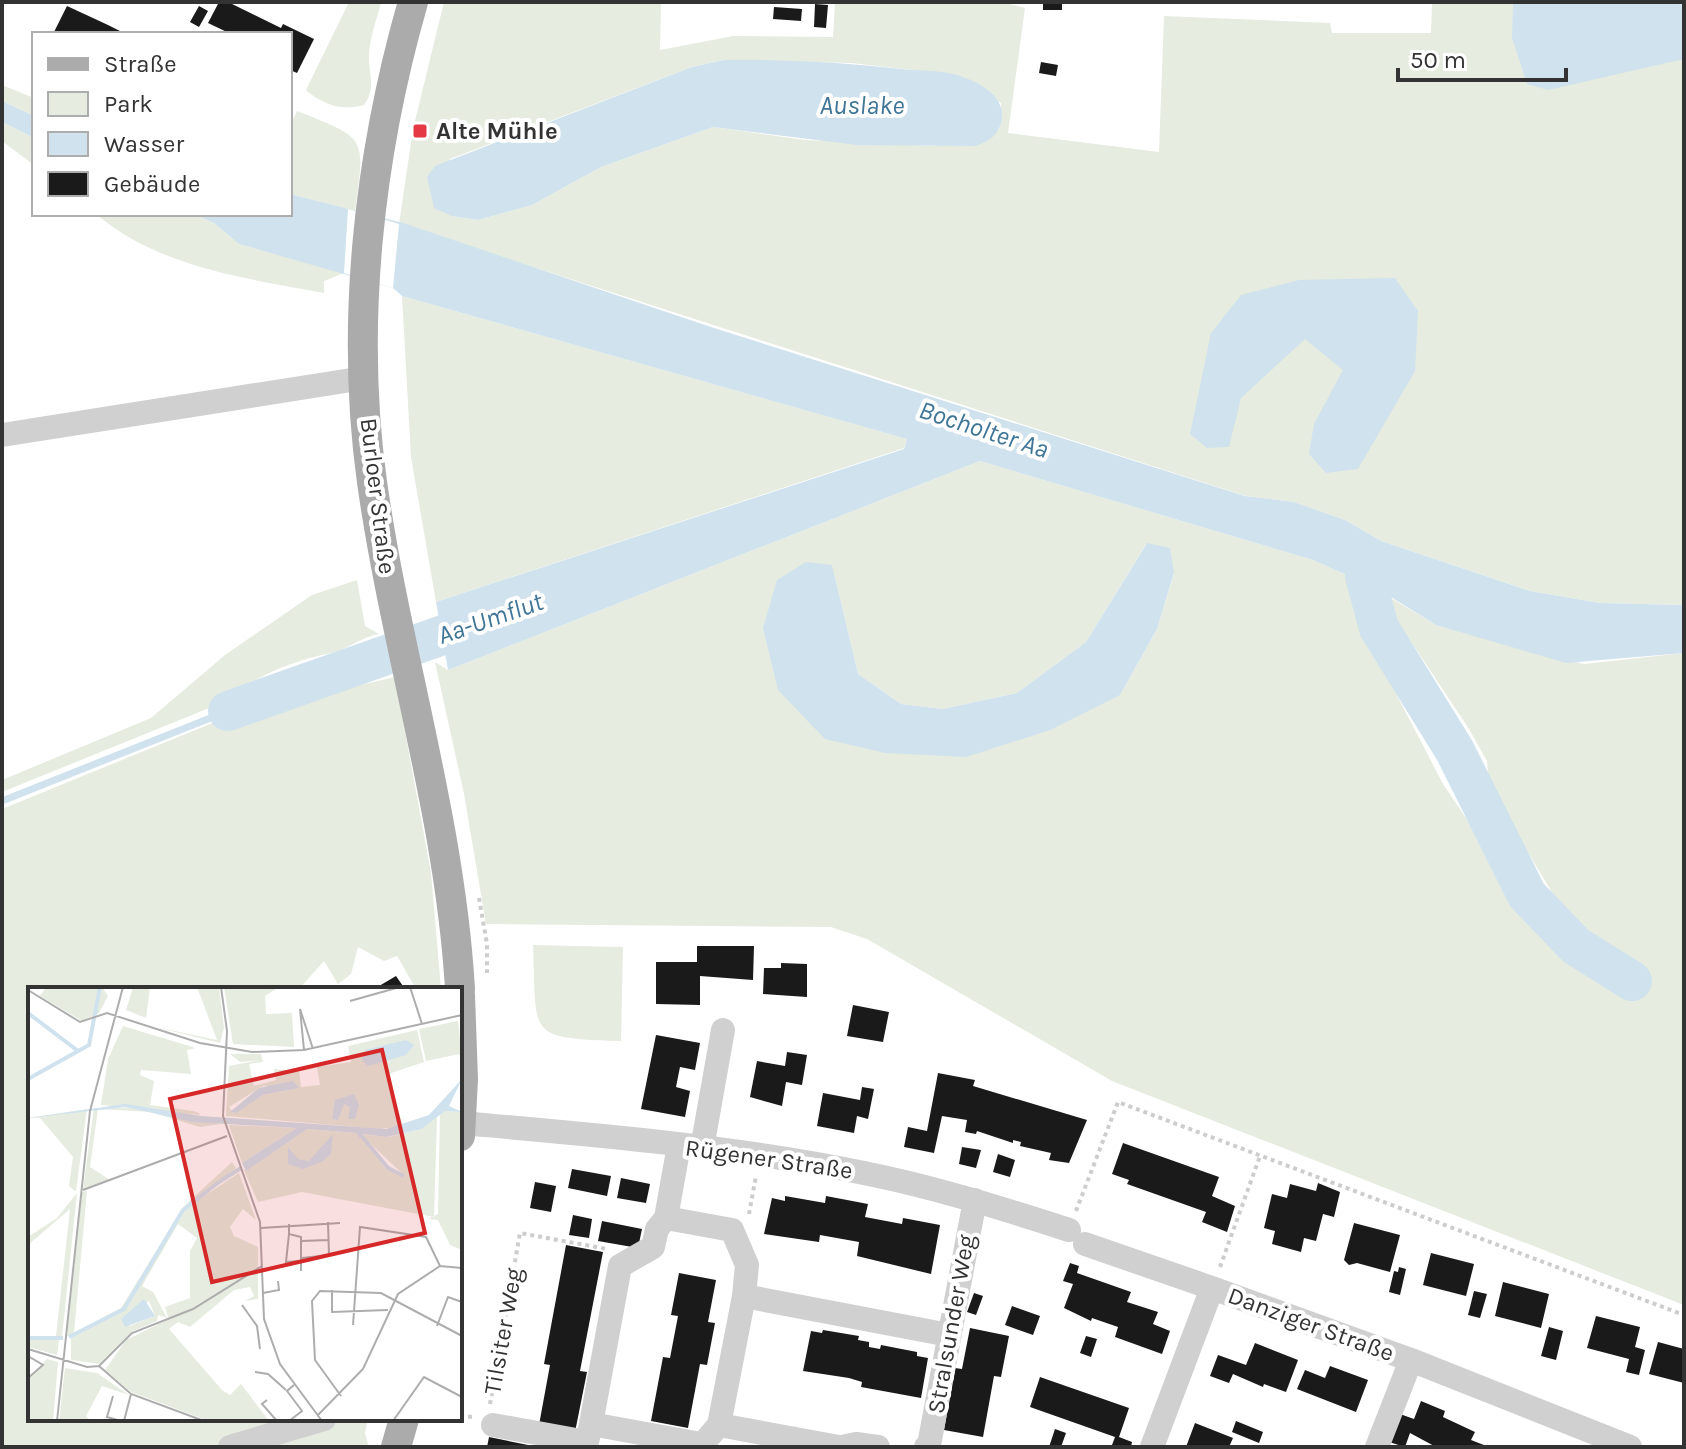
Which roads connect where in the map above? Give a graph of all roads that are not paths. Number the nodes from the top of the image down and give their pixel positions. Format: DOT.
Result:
graph roads {
  1 [pos="413,2"];
  2 [pos="364,378"];
  3 [pos="2,435"];
  4 [pos="460,987"];
  5 [pos="723,1030"];
  6 [pos="462,1129"];
  7 [pos="691,1147"];
  8 [pos="975,1200"];
  9 [pos="666,1218"];
  10 [pos="1077,1237"];
  11 [pos="1212,1288"];
  12 [pos="744,1296"];
  13 [pos="949,1335"];
  14 [pos="1411,1360"];
  15 [pos="317,1421"];
  16 [pos="403,1421"];
  17 [pos="591,1424"];
  18 [pos="493,1425"];
  19 [pos="719,1425"];
  20 [pos="1585,1438"];
  21 [pos="700,1446"];
  22 [pos="230,1447"];
  23 [pos="396,1447"];
  24 [pos="840,1447"];
  25 [pos="878,1447"];
  26 [pos="926,1447"];
  27 [pos="1152,1447"];
  28 [pos="1377,1447"];
  29 [pos="1630,1447"];
  1 -- 2 [label="main road, Burloer Straße"];
  2 -- 3 [label="street"];
  2 -- 4 [label="main road, Burloer Straße"];
  5 -- 7 [label="street"];
  6 -- 7 [label="street, Rügener Straße"];
  7 -- 8 [label="street, Rügener Straße"];
  7 -- 9 [label="street"];
  8 -- 10 [label="street, Rügener Straße"];
  8 -- 13 [label="street, Stralsunder Weg"];
  9 -- 12 [label="street"];
  9 -- 17 [label="street"];
  10 -- 11 [label="street, Danziger Straße"];
  11 -- 14 [label="street, Danziger Straße"];
  11 -- 27 [label="street, Danziger Straße"];
  12 -- 13 [label="street"];
  12 -- 19 [label="street"];
  13 -- 26 [label="street, Stralsunder Weg"];
  14 -- 20 [label="street, Danziger Straße"];
  14 -- 28 [label="street, Danziger Straße"];
  15 -- 22 [label="street"];
  16 -- 23 [label="main road"];
  17 -- 18 [label="street, Tilsiter Weg"];
  17 -- 21 [label="street"];
  19 -- 21 [label="street"];
  19 -- 24 [label="street"];
  20 -- 29 [label="street, Danziger Straße"];
  24 -- 25 [label="street"];
}
